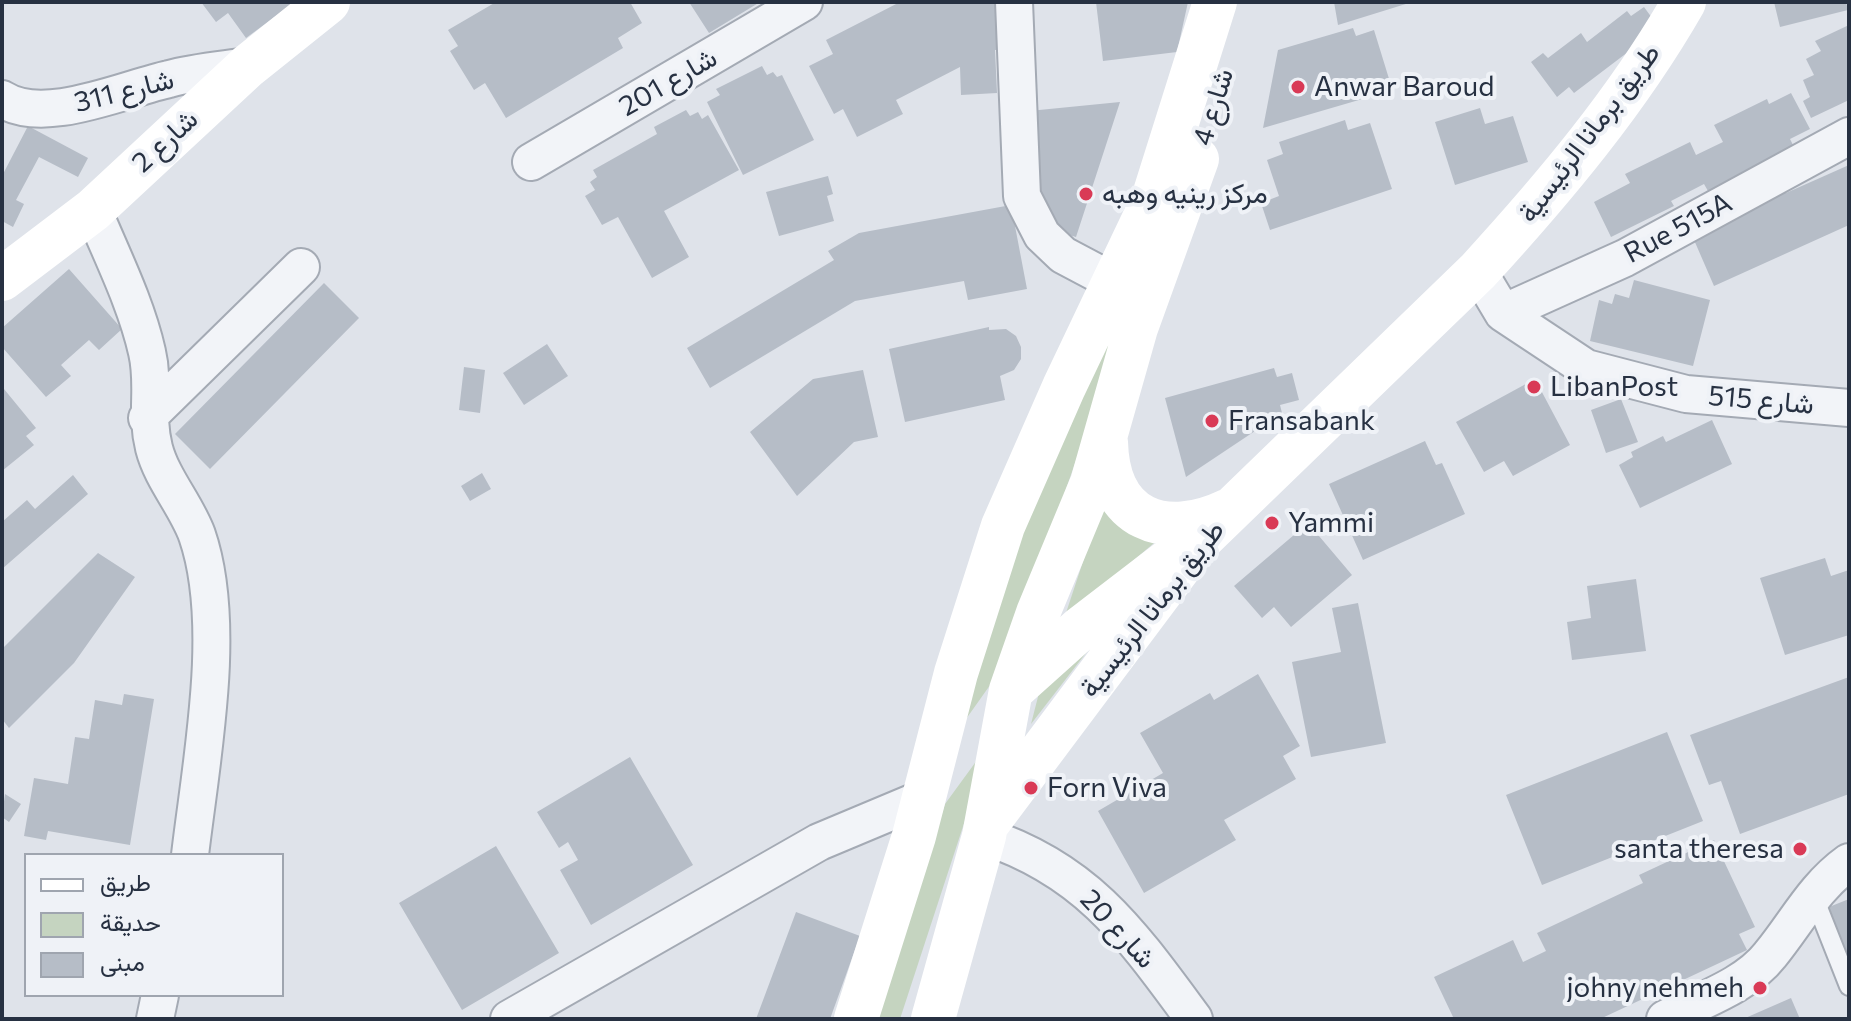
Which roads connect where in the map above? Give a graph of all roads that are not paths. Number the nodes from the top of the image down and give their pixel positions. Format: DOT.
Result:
graph roads {
  1 [pos="328,2"];
  2 [pos="804,2"];
  3 [pos="1014,2"];
  4 [pos="1215,2"];
  5 [pos="1245,2"];
  6 [pos="1684,2"];
  7 [pos="248,66"];
  8 [pos="2,99"];
  9 [pos="1849,136"];
  10 [pos="531,162"];
  11 [pos="1166,207"];
  12 [pos="93,210"];
  13 [pos="301,267"];
  14 [pos="1478,271"];
  15 [pos="2,279"];
  16 [pos="1114,282"];
  17 [pos="1503,313"];
  18 [pos="1849,408"];
  19 [pos="147,418"];
  20 [pos="1106,442"];
  21 [pos="1235,507"];
  22 [pos="1199,541"];
  23 [pos="1011,690"];
  24 [pos="919,817"];
  25 [pos="986,830"];
  26 [pos="190,853"];
  27 [pos="1849,862"];
  28 [pos="1813,895"];
  29 [pos="1849,986"];
  30 [pos="160,997"];
  31 [pos="155,1019"];
  32 [pos="509,1019"];
  33 [pos="856,1019"];
  34 [pos="933,1019"];
  35 [pos="1194,1019"];
  36 [pos="1665,1019"];
  1 -- 7 [label="main road, شارع 2"];
  2 -- 10 [label="street, شارع 201"];
  3 -- 16 [label="street"];
  4 -- 11 [label="main road, شارع 4"];
  5 -- 11 [label="main road, شارع 4"];
  6 -- 14 [label="main road, طريق برمانا الرئيسية"];
  7 -- 8 [label="street, شارع 311"];
  7 -- 12 [label="main road, شارع 2"];
  9 -- 17 [label="street, Rue 515A"];
  11 -- 16 [label="main road"];
  11 -- 20 [label="main road"];
  12 -- 15 [label="main road, شارع 2"];
  12 -- 19 [label="street"];
  13 -- 19 [label="street"];
  14 -- 17 [label="street, شارع 515"];
  14 -- 21 [label="main road, طريق برمانا الرئيسية"];
  16 -- 24 [label="main road"];
  17 -- 18 [label="street, شارع 515"];
  19 -- 26 [label="street"];
  20 -- 21 [label="main road"];
  20 -- 23 [label="main road"];
  21 -- 22 [label="main road, طريق برمانا الرئيسية"];
  22 -- 23 [label="main road"];
  22 -- 25 [label="main road, طريق برمانا الرئيسية"];
  23 -- 24 [label="main road"];
  23 -- 25 [label="main road"];
  24 -- 32 [label="street"];
  24 -- 33 [label="main road"];
  25 -- 34 [label="main road, طريق برمانا الرئيسية"];
  25 -- 35 [label="street, شارع 20"];
  27 -- 28 [label="street"];
  28 -- 29 [label="lane"];
  28 -- 36 [label="street"];
  30 -- 31 [label="street"];
}
